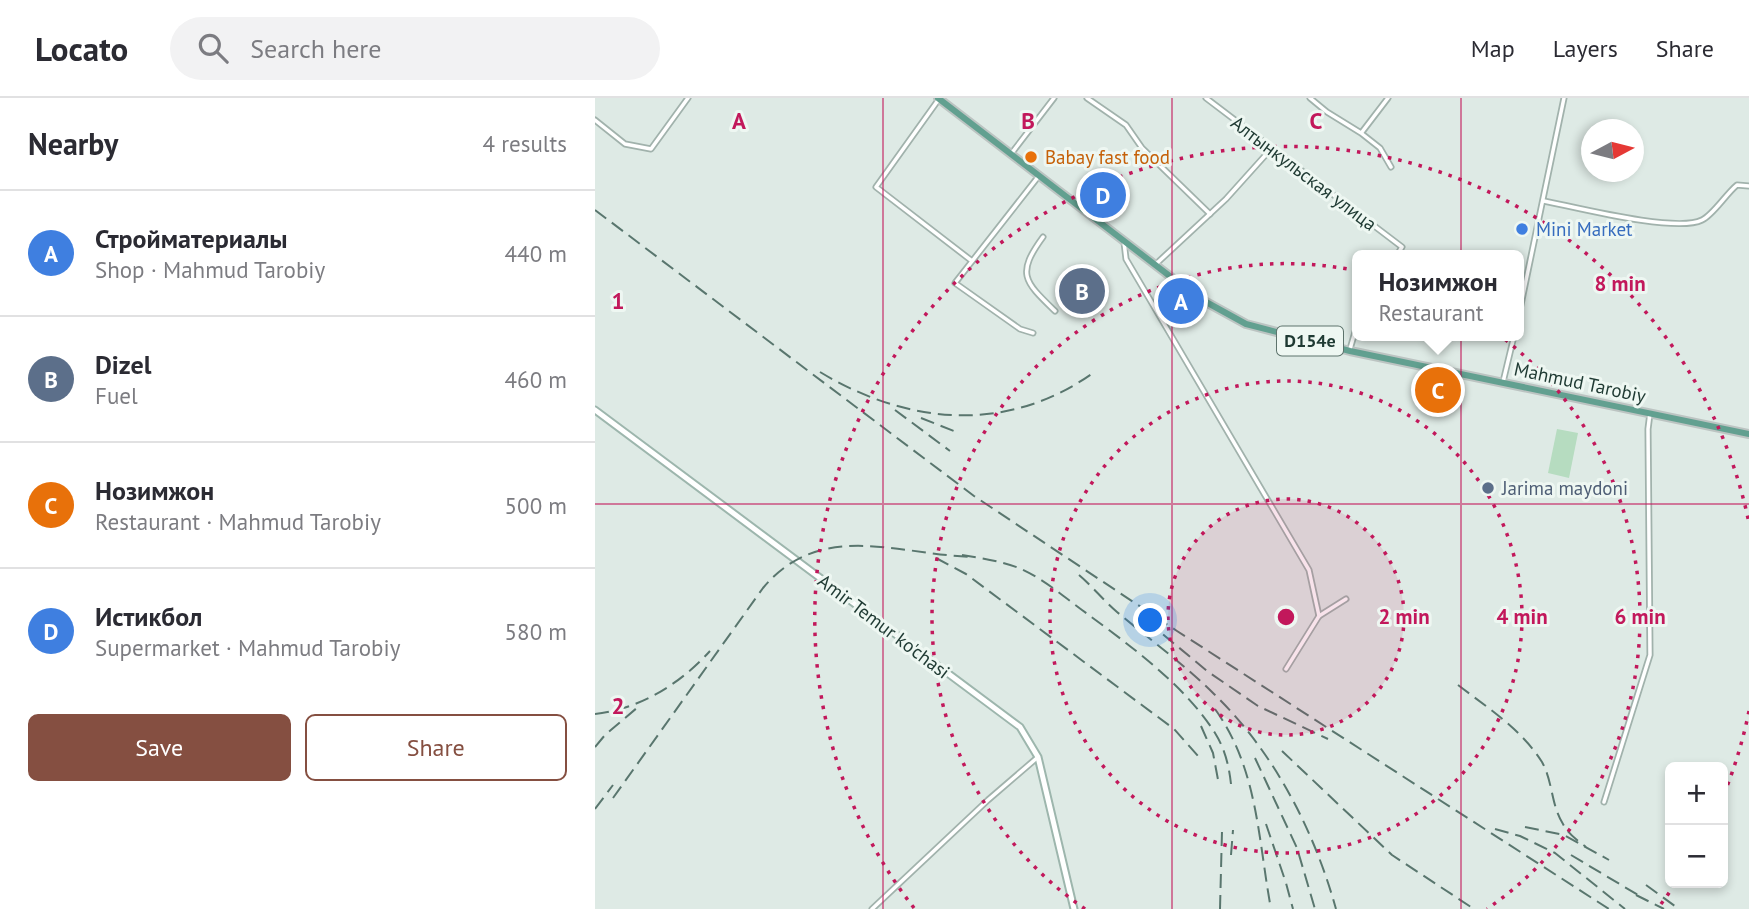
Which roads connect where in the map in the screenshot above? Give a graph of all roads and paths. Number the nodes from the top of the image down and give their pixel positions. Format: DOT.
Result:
graph roads {
  1 [pos="688,98"];
  2 [pos="1053,98"];
  3 [pos="1087,98"];
  4 [pos="1206,98"];
  5 [pos="1310,98"];
  6 [pos="1564,98"];
  7 [pos="939,99"];
  8 [pos="1386,99"];
  9 [pos="595,120"];
  10 [pos="1361,133"];
  11 [pos="1271,149"];
  12 [pos="1011,154"];
  13 [pos="1391,167"];
  14 [pos="1040,176"];
  15 [pos="1749,186"];
  16 [pos="1544,201"];
  17 [pos="1210,214"];
  18 [pos="1043,237"];
  19 [pos="1124,242"];
  20 [pos="1400,250"];
  21 [pos="972,261"];
  22 [pos="1154,265"];
  23 [pos="1524,288"];
  24 [pos="1055,311"];
  25 [pos="1033,333"];
  26 [pos="1353,341"];
  27 [pos="1513,341"];
  28 [pos="1350,351"];
  29 [pos="1503,382"];
  30 [pos="595,411"];
  31 [pos="1650,413"];
  32 [pos="1749,434"];
  33 [pos="1346,598"];
  34 [pos="1319,616"];
  35 [pos="1286,669"];
  36 [pos="1038,757"];
  37 [pos="1604,802"];
  38 [pos="872,909"];
  39 [pos="1074,909"];
  1 -- 9 [label="street"];
  2 -- 12 [label="street"];
  3 -- 17 [label="street"];
  4 -- 11 [label="street, Алтынкульская улица"];
  5 -- 10 [label="street"];
  6 -- 16 [label="street"];
  7 -- 12 [label="main road, Mahmud Tarobiy / D154e"];
  7 -- 21 [label="street"];
  8 -- 10 [label="street"];
  10 -- 13 [label="street"];
  11 -- 17 [label="street"];
  11 -- 20 [label="street, Алтынкульская улица"];
  12 -- 14 [label="main road, Mahmud Tarobiy / D154e"];
  14 -- 19 [label="main road, Mahmud Tarobiy / D154e"];
  14 -- 21 [label="street"];
  15 -- 16 [label="street"];
  16 -- 23 [label="street"];
  17 -- 22 [label="street"];
  18 -- 24 [label="street"];
  19 -- 22 [label="main road, Mahmud Tarobiy / D154e"];
  19 -- 34 [label="street"];
  21 -- 25 [label="street"];
  22 -- 28 [label="main road, Mahmud Tarobiy / D154e"];
  26 -- 28 [label="street"];
  27 -- 29 [label="street"];
  28 -- 29 [label="main road, Mahmud Tarobiy / D154e"];
  29 -- 31 [label="main road, Mahmud Tarobiy / D154e"];
  30 -- 36 [label="street, Amir Temur ko'chasi"];
  31 -- 32 [label="main road, Mahmud Tarobiy / D154e"];
  31 -- 37 [label="street"];
  33 -- 34 [label="street"];
  34 -- 35 [label="street"];
  36 -- 38 [label="street"];
  36 -- 39 [label="street, Amir Temur ko'chasi"];
}
